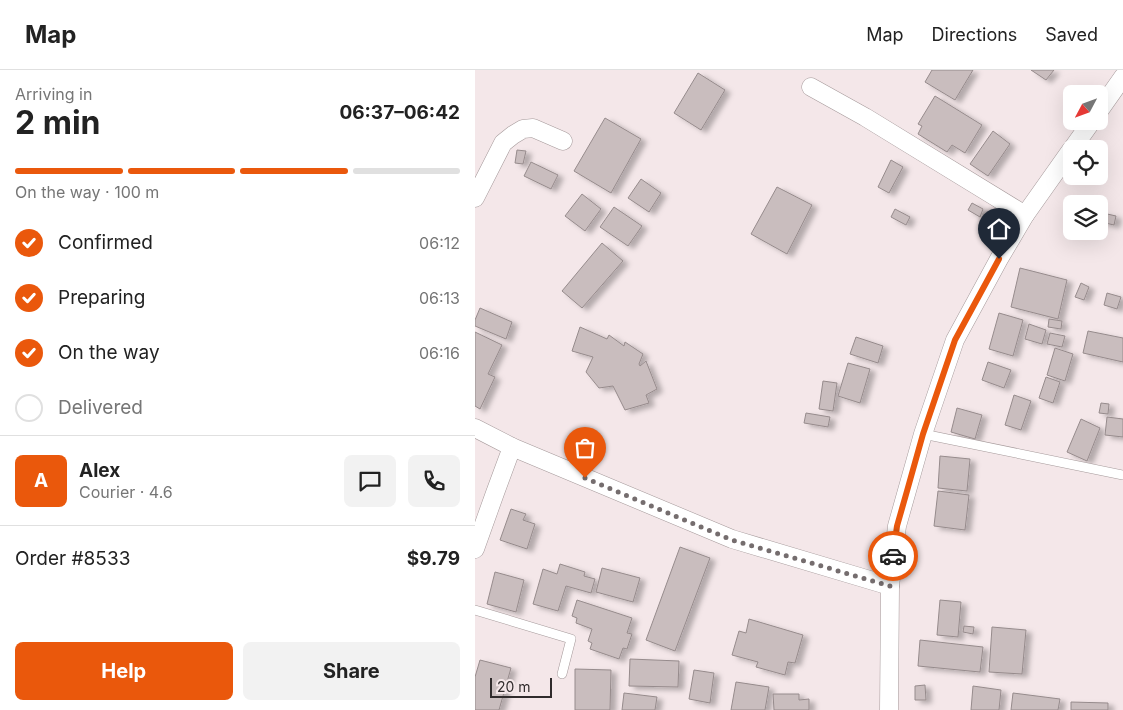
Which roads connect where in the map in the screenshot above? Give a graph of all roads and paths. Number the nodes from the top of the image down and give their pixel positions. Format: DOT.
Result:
graph roads {
  1 [pos="1123,77"];
  2 [pos="811,87"];
  3 [pos="1108,98"];
  4 [pos="563,142"];
  5 [pos="1063,162"];
  6 [pos="475,198"];
  7 [pos="1025,215"];
  8 [pos="475,428"];
  9 [pos="923,434"];
  10 [pos="512,447"];
  11 [pos="1123,475"];
  12 [pos="475,548"];
  13 [pos="890,586"];
  14 [pos="475,610"];
  15 [pos="562,674"];
  16 [pos="889,710"];
  1 -- 3 [label="street"];
  2 -- 7 [label="street"];
  4 -- 6 [label="street"];
  5 -- 7 [label="street"];
  7 -- 9 [label="street"];
  8 -- 10 [label="street"];
  9 -- 11 [label="lane"];
  9 -- 13 [label="street"];
  10 -- 12 [label="street"];
  10 -- 13 [label="street"];
  13 -- 16 [label="street"];
  14 -- 15 [label="lane"];
}
